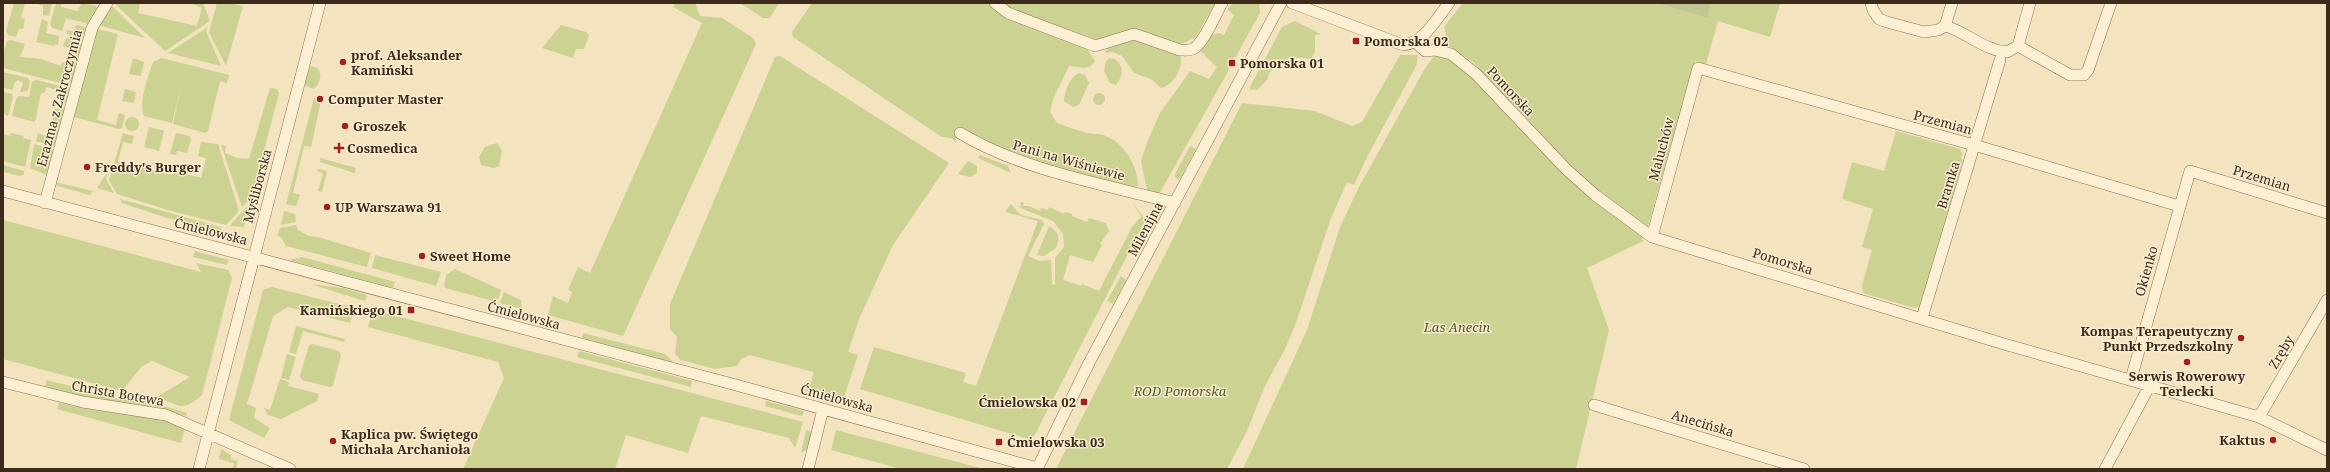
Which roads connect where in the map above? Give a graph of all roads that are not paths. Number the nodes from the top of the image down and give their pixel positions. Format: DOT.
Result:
graph roads {
  1 [pos="107,3"];
  2 [pos="320,3"];
  3 [pos="994,3"];
  4 [pos="1222,3"];
  5 [pos="1281,3"];
  6 [pos="1292,3"];
  7 [pos="1449,3"];
  8 [pos="1871,3"];
  9 [pos="1952,3"];
  10 [pos="2030,3"];
  11 [pos="2111,3"];
  12 [pos="1945,26"];
  13 [pos="1415,42"];
  14 [pos="2018,46"];
  15 [pos="2000,60"];
  16 [pos="1698,68"];
  17 [pos="960,133"];
  18 [pos="1974,145"];
  19 [pos="2190,171"];
  20 [pos="3,191"];
  21 [pos="45,203"];
  22 [pos="1175,203"];
  23 [pos="2179,206"];
  24 [pos="2327,213"];
  25 [pos="1652,237"];
  26 [pos="254,257"];
  27 [pos="2327,300"];
  28 [pos="1922,318"];
  29 [pos="2131,379"];
  30 [pos="3,382"];
  31 [pos="2150,385"];
  32 [pos="1594,405"];
  33 [pos="823,409"];
  34 [pos="2260,417"];
  35 [pos="208,433"];
  36 [pos="2327,450"];
  37 [pos="199,469"];
  38 [pos="290,469"];
  39 [pos="808,469"];
  40 [pos="1037,469"];
  41 [pos="1804,469"];
  42 [pos="2105,469"];
  1 -- 21 [label="street, Erazma z Zakroczymia"];
  2 -- 26 [label="street, Myśliborska"];
  3 -- 4 [label="street"];
  5 -- 22 [label="street, Milenijna"];
  6 -- 13 [label="street, Pomorska"];
  7 -- 13 [label="street"];
  8 -- 12 [label="street"];
  9 -- 12 [label="street"];
  10 -- 14 [label="street"];
  11 -- 14 [label="street"];
  12 -- 14 [label="street"];
  13 -- 25 [label="street, Pomorska"];
  15 -- 18 [label="street, Bramka"];
  16 -- 18 [label="street, Przemian"];
  16 -- 25 [label="street, Maluchów"];
  17 -- 22 [label="street, Pani na Wiśniewie"];
  18 -- 23 [label="street, Przemian"];
  18 -- 28 [label="street, Bramka"];
  19 -- 23 [label="street, Okienko"];
  19 -- 24 [label="street, Przemian"];
  20 -- 21 [label="street, Ćmielowska"];
  21 -- 26 [label="street, Ćmielowska"];
  22 -- 40 [label="street, Milenijna"];
  23 -- 29 [label="street, Okienko"];
  25 -- 28 [label="street, Pomorska"];
  26 -- 33 [label="street, Ćmielowska"];
  26 -- 35 [label="street, Myśliborska"];
  27 -- 34 [label="street, Zręby"];
  28 -- 29 [label="street, Pomorska"];
  29 -- 31 [label="street, Pomorska"];
  30 -- 35 [label="street, Christa Botewa"];
  31 -- 34 [label="street, Pomorska"];
  31 -- 42 [label="street"];
  32 -- 41 [label="street, Anecińska"];
  33 -- 39 [label="street"];
  33 -- 40 [label="street, Ćmielowska"];
  34 -- 36 [label="street, Pomorska"];
  35 -- 37 [label="street, Myśliborska"];
  35 -- 38 [label="street, Christa Botewa"];
}
